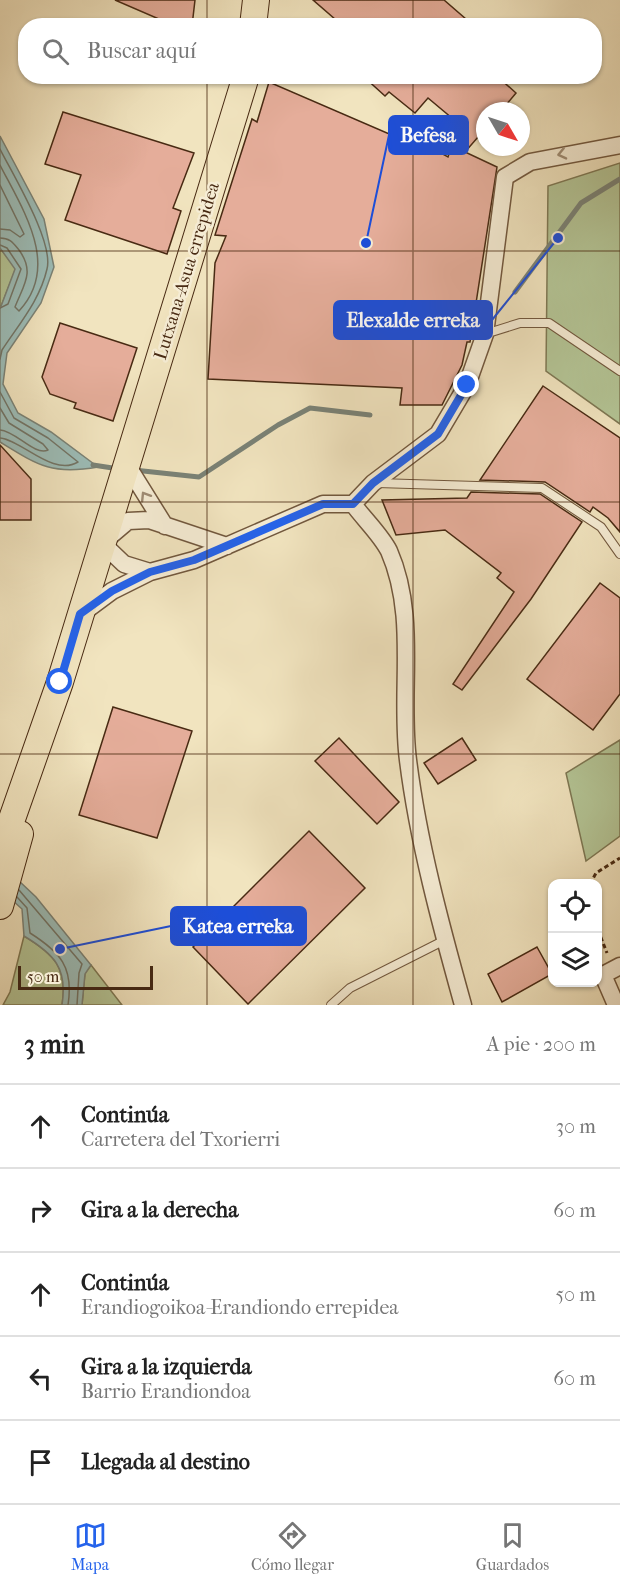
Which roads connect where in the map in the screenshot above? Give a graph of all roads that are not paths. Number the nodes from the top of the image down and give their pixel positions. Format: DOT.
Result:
graph roads {
  1 [pos="256,0"];
  2 [pos="254,18"];
  3 [pos="244,84"];
  4 [pos="620,145"];
  5 [pos="485,334"];
  6 [pos="620,371"];
  7 [pos="127,465"];
  8 [pos="373,483"];
  9 [pos="353,504"];
  10 [pos="165,526"];
  11 [pos="102,543"];
  12 [pos="227,546"];
  13 [pos="620,554"];
  14 [pos="150,572"];
  15 [pos="80,614"];
  16 [pos="35,754"];
  17 [pos="0,853"];
  18 [pos="0,906"];
  19 [pos="445,940"];
  20 [pos="616,961"];
  21 [pos="331,1005"];
  22 [pos="463,1005"];
  23 [pos="616,1005"];
  1 -- 2 [label="main road"];
  3 -- 7 [label="main road, Lutxana-Asua errepidea"];
  4 -- 5 [label="street, one-way"];
  5 -- 6 [label="lane"];
  5 -- 8 [label="street"];
  10 -- 7 [label="street, one-way"];
  7 -- 11 [label="main road, Lutxana-Asua errepidea"];
  8 -- 9 [label="street"];
  8 -- 13 [label="lane"];
  9 -- 12 [label="street"];
  9 -- 19 [label="street"];
  10 -- 11 [label="street"];
  10 -- 12 [label="street"];
  11 -- 14 [label="street"];
  11 -- 15 [label="main road, Lutxana-Asua errepidea"];
  12 -- 14 [label="street"];
  14 -- 15 [label="street"];
  15 -- 16 [label="main road, Lutxana-Asua errepidea"];
  16 -- 17 [label="main road"];
  16 -- 18 [label="main road"];
  19 -- 21 [label="lane"];
  19 -- 22 [label="street"];
  20 -- 23 [label="street"];
}
